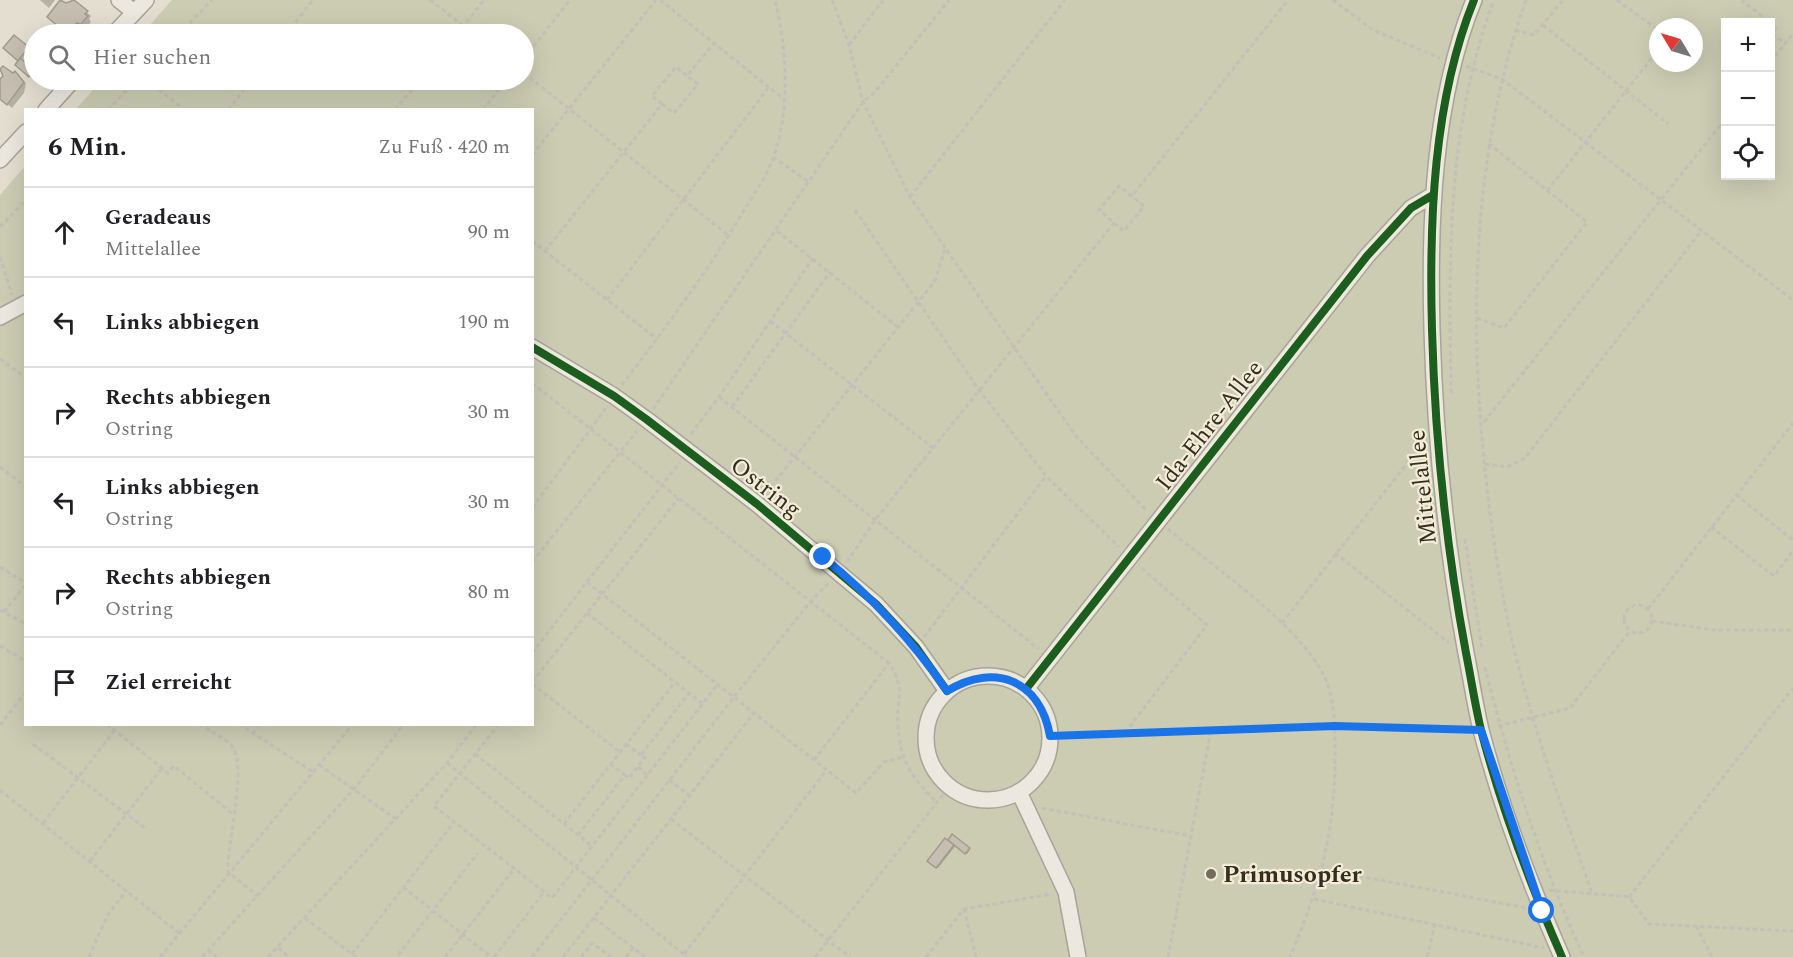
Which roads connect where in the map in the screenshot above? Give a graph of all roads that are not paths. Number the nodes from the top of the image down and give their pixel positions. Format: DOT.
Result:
graph roads {
  1 [pos="119,0"];
  2 [pos="146,0"];
  3 [pos="1474,0"];
  4 [pos="134,12"];
  5 [pos="123,24"];
  6 [pos="64,90"];
  7 [pos="48,108"];
  8 [pos="24,134"];
  9 [pos="0,160"];
  10 [pos="1433,195"];
  11 [pos="21,305"];
  12 [pos="0,317"];
  13 [pos="534,348"];
  14 [pos="1026,689"];
  15 [pos="947,691"];
  16 [pos="1019,792"];
  17 [pos="1561,954"];
  18 [pos="1078,957"];
  1 -- 4 [label="street"];
  2 -- 4 [label="street"];
  3 -- 10 [label="street, Mittelallee"];
  4 -- 5 [label="street"];
  6 -- 7 [label="street"];
  8 -- 9 [label="street"];
  10 -- 14 [label="street, Ida-Ehre-Allee"];
  10 -- 17 [label="street, Mittelallee"];
  11 -- 12 [label="street"];
  13 -- 15 [label="street, Ostring"];
  14 -- 15 [label="street"];
  14 -- 16 [label="street"];
  15 -- 16 [label="street"];
  16 -- 18 [label="street"];
}
